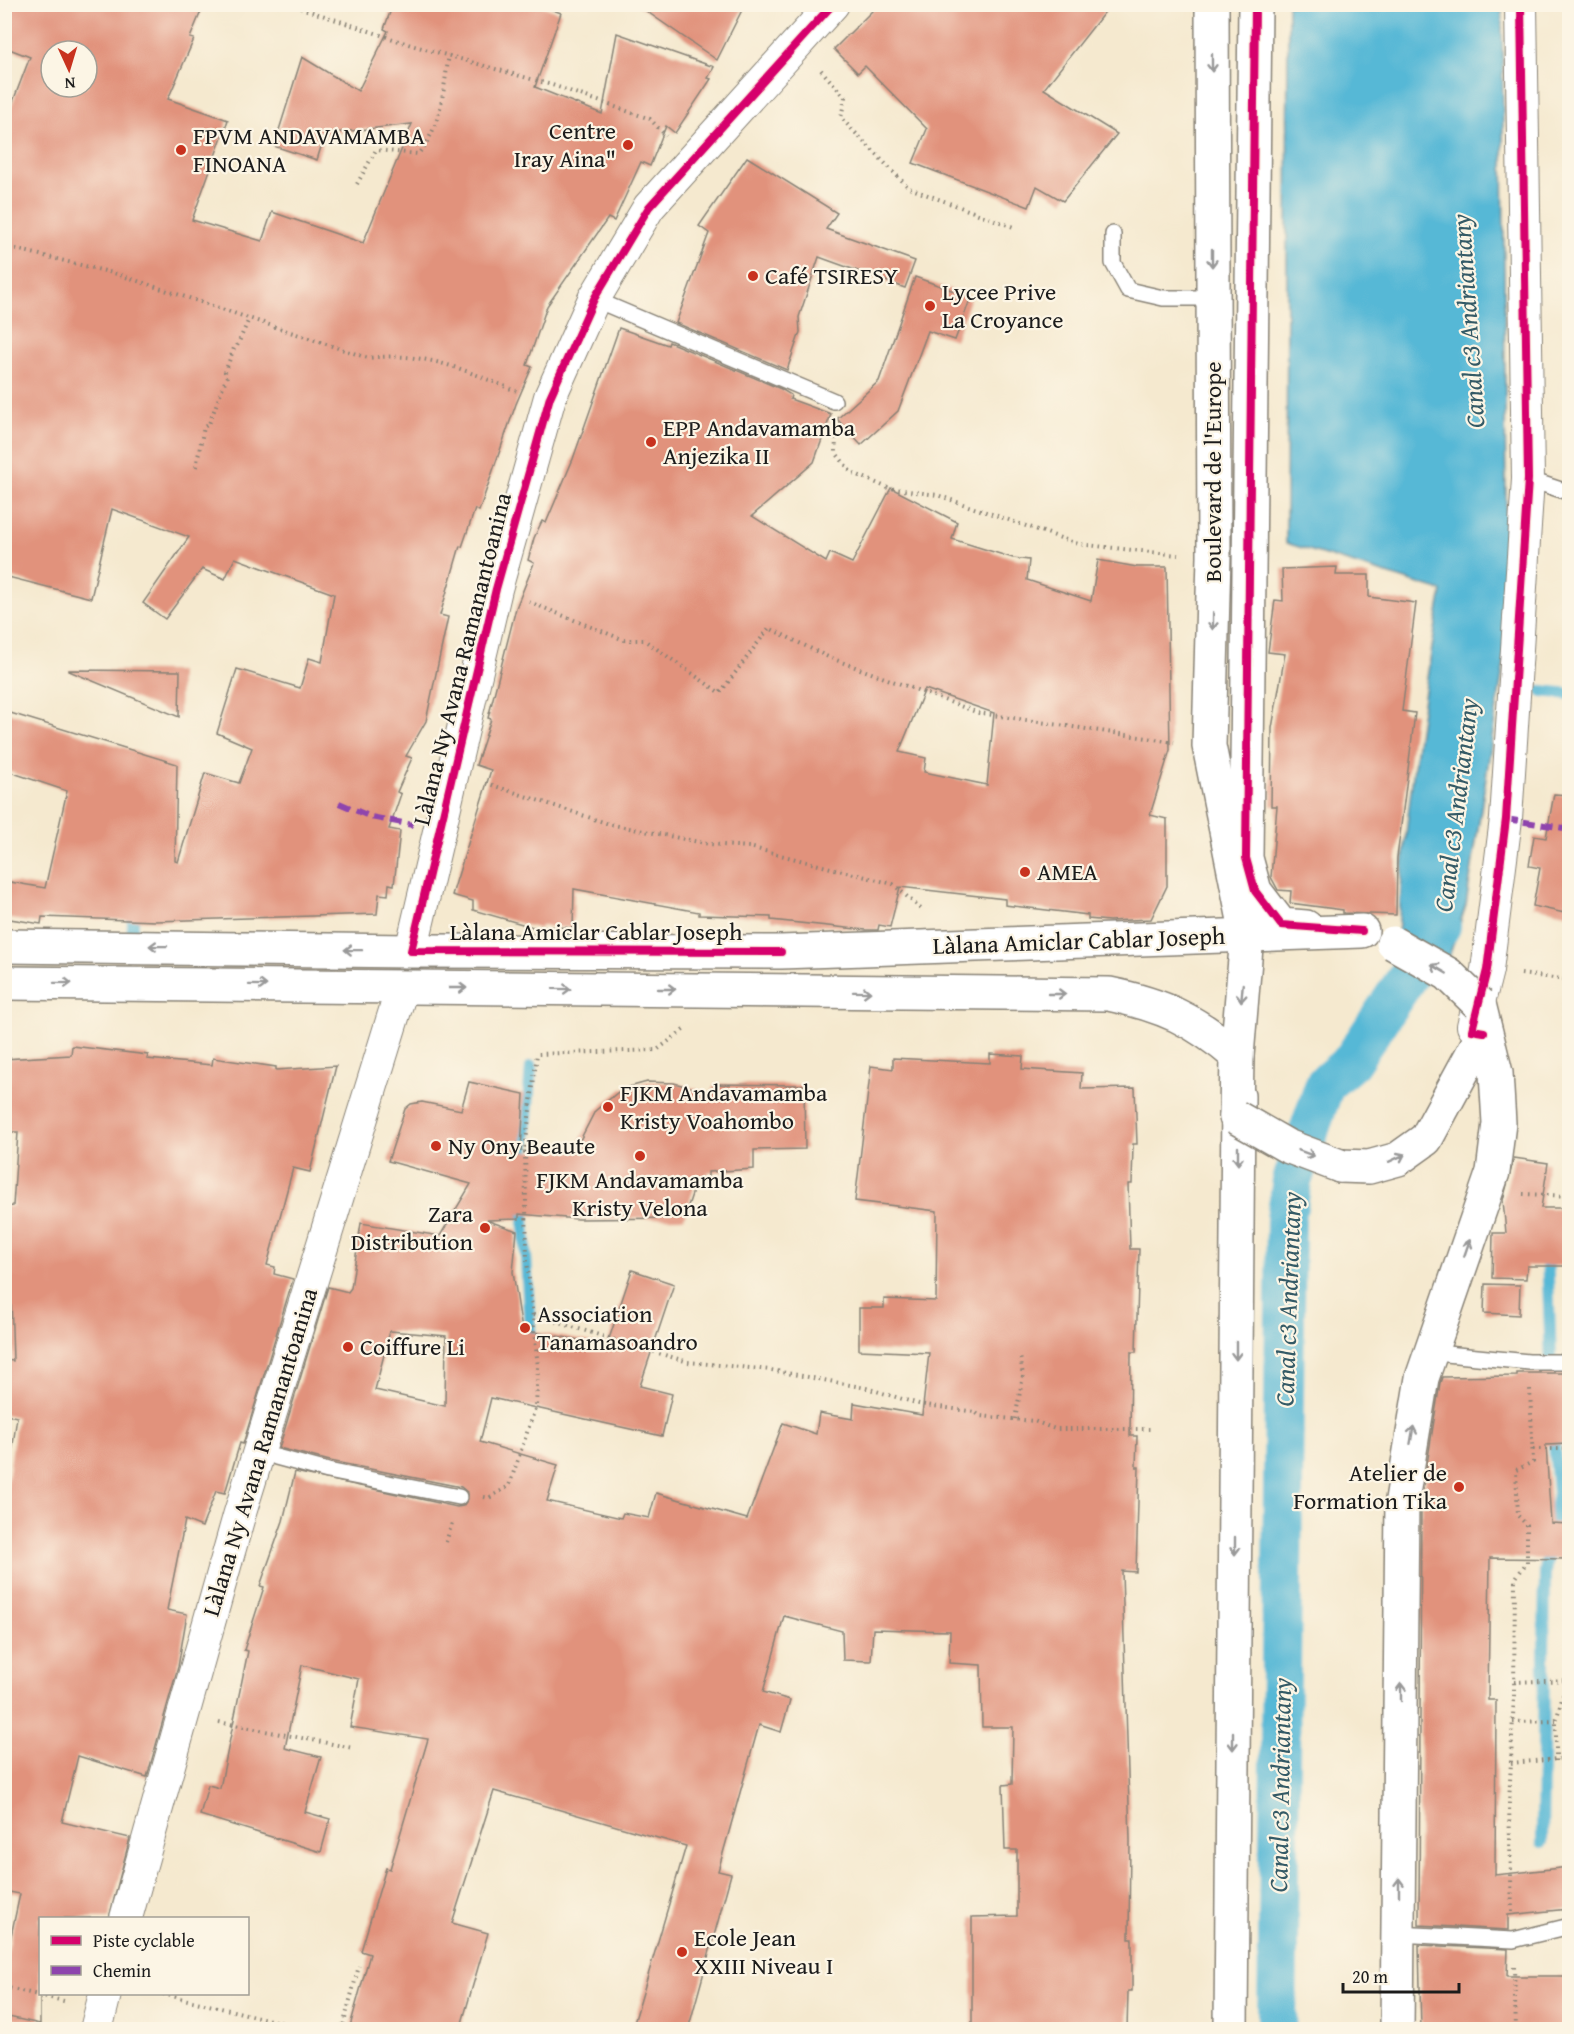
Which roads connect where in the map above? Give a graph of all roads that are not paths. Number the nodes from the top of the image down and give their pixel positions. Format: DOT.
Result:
graph roads {
  1 [pos="833,4"];
  2 [pos="1212,4"];
  3 [pos="1255,4"];
  4 [pos="1521,4"];
  5 [pos="1113,234"];
  6 [pos="1212,298"];
  7 [pos="594,299"];
  8 [pos="834,401"];
  9 [pos="1528,479"];
  10 [pos="1569,493"];
  11 [pos="1362,931"];
  12 [pos="1247,935"];
  13 [pos="4,946"];
  14 [pos="411,951"];
  15 [pos="4,982"];
  16 [pos="402,988"];
  17 [pos="1482,1018"];
  18 [pos="1237,1056"];
  19 [pos="1436,1353"];
  20 [pos="1569,1362"];
  21 [pos="276,1457"];
  22 [pos="459,1497"];
  23 [pos="126,1917"];
  24 [pos="1569,1926"];
  25 [pos="1398,1934"];
  26 [pos="105,1995"];
  27 [pos="96,2030"];
  28 [pos="1231,2030"];
  29 [pos="1397,2030"];
  1 -- 7 [label="street, Làlana Ny Avana Ramanantoanina"];
  2 -- 6 [label="main road, Boulevard de l'Europe, one-way"];
  3 -- 11 [label="main road"];
  4 -- 9 [label="street"];
  5 -- 6 [label="lane"];
  6 -- 12 [label="main road, Boulevard de l'Europe, one-way"];
  7 -- 8 [label="lane"];
  7 -- 14 [label="street, Làlana Ny Avana Ramanantoanina"];
  9 -- 10 [label="lane"];
  9 -- 17 [label="street"];
  11 -- 12 [label="main road, Làlana Amiclar Cablar Joseph"];
  17 -- 11 [label="main road, one-way, bridge"];
  12 -- 14 [label="main road, Làlana Amiclar Cablar Joseph"];
  12 -- 18 [label="main road, Boulevard de l'Europe, one-way"];
  14 -- 13 [label="main road, Làlana Amiclar Cablar Joseph, one-way"];
  15 -- 16 [label="main road, Làlana Amiclar Cablar Joseph, one-way"];
  16 -- 18 [label="main road, Làlana Amiclar Cablar Joseph, one-way"];
  16 -- 23 [label="street, Làlana Ny Avana Ramanantoanina"];
  18 -- 17 [label="main road, one-way, bridge"];
  25 -- 17 [label="main road, one-way"];
  18 -- 28 [label="main road, one-way"];
  19 -- 20 [label="lane"];
  21 -- 22 [label="lane"];
  24 -- 25 [label="lane"];
  25 -- 29 [label="main road"];
  26 -- 27 [label="street"];
}
